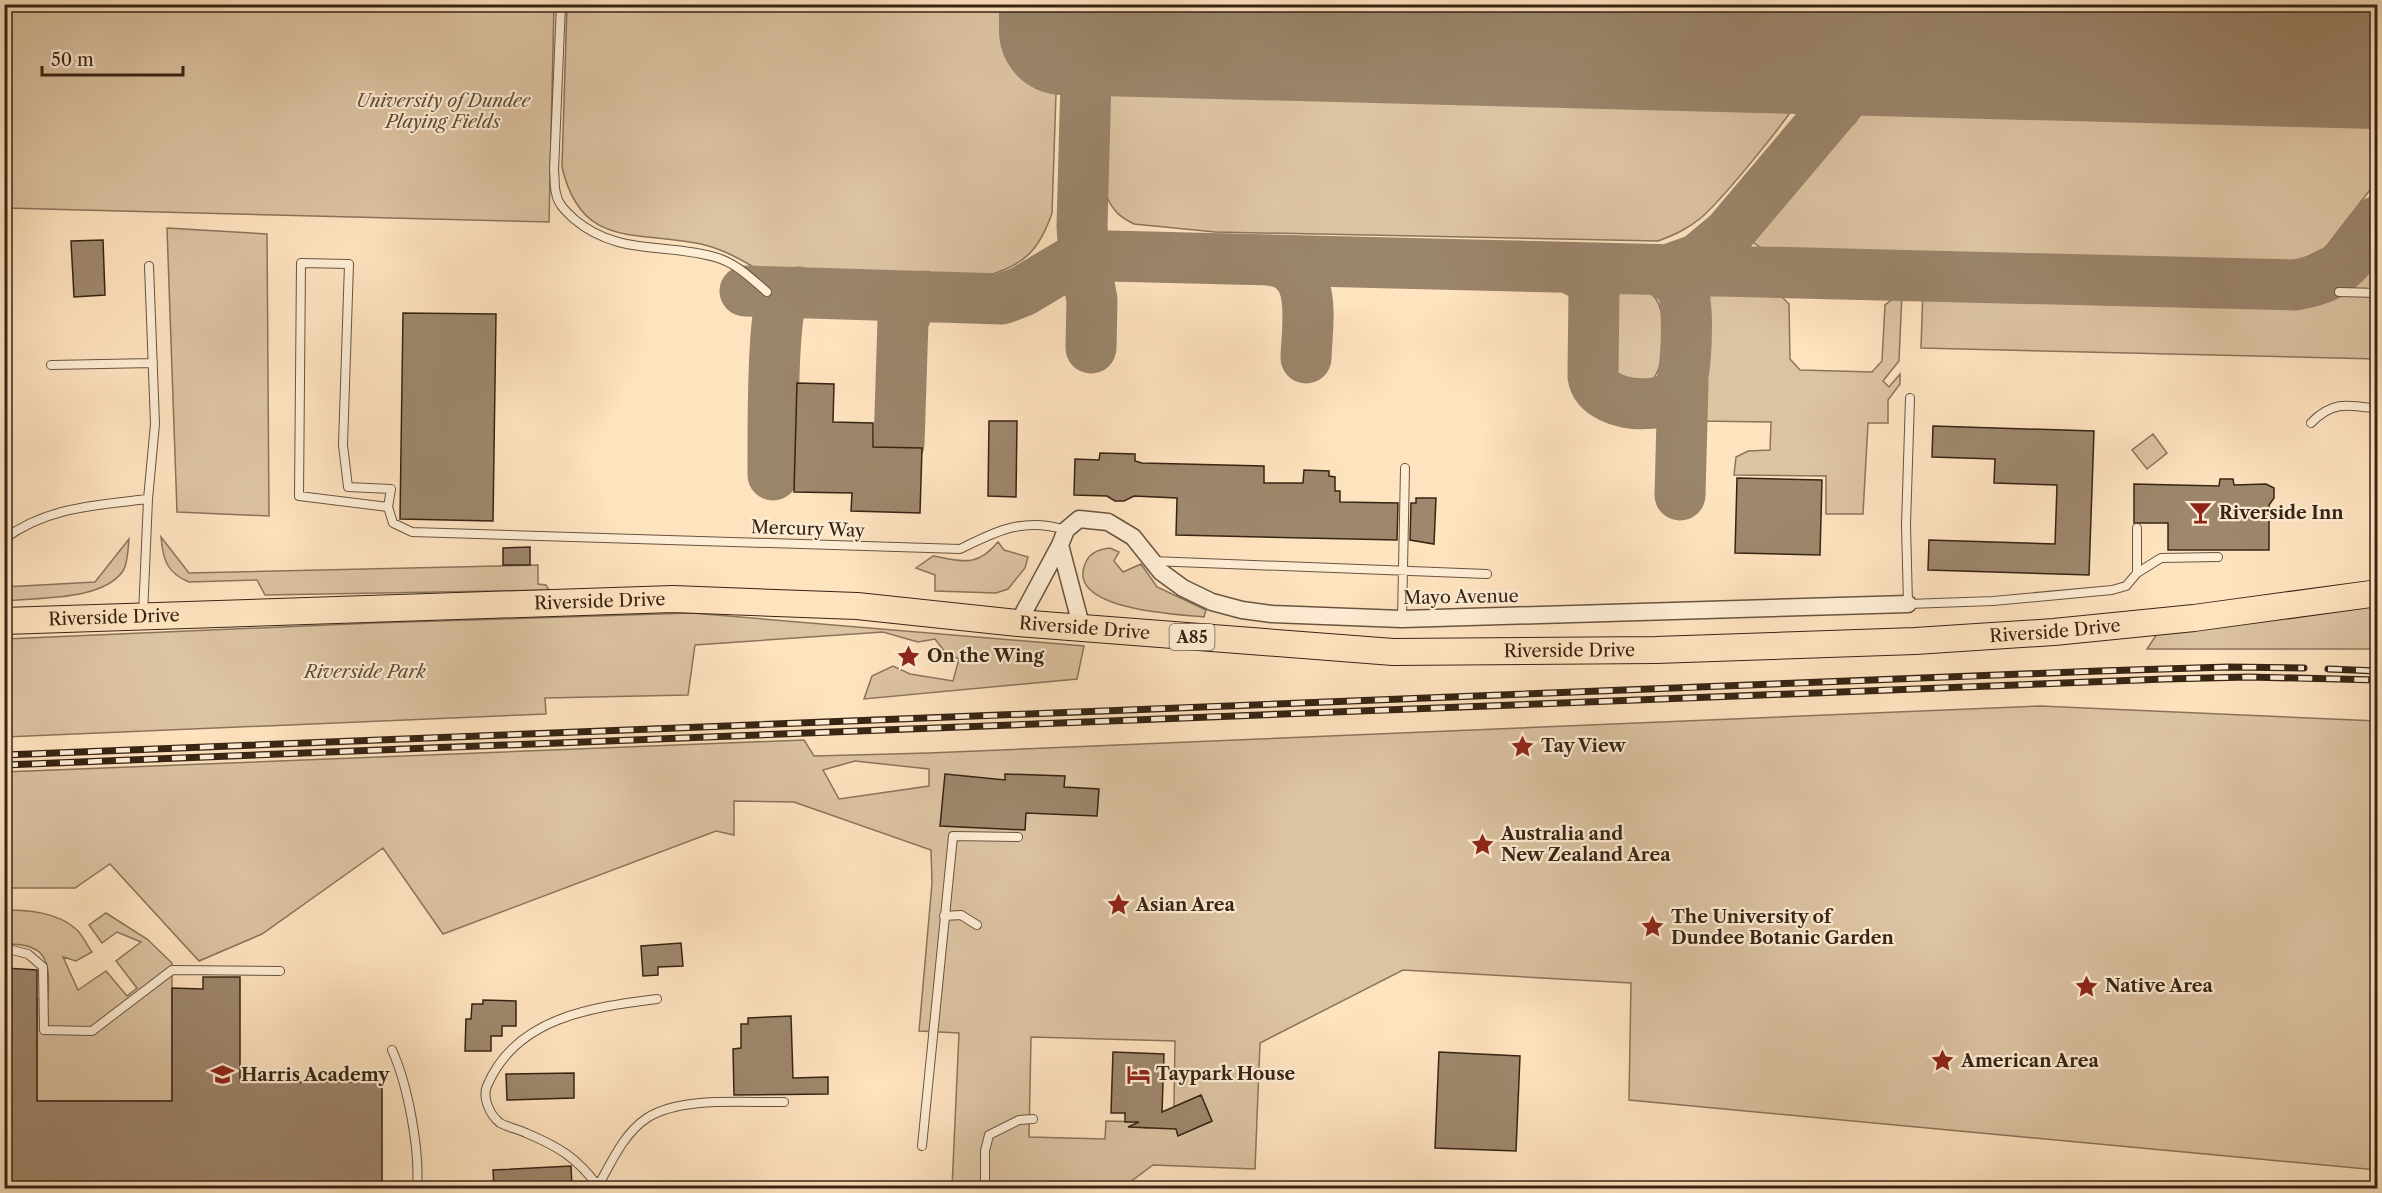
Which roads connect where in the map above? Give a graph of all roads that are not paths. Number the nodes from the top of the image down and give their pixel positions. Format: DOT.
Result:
graph roads {
  1 [pos="561,4"];
  2 [pos="149,266"];
  3 [pos="767,292"];
  4 [pos="2339,292"];
  5 [pos="2378,293"];
  6 [pos="153,363"];
  7 [pos="51,365"];
  8 [pos="1910,398"];
  9 [pos="2378,409"];
  10 [pos="2312,423"];
  11 [pos="1405,468"];
  12 [pos="148,499"];
  13 [pos="388,507"];
  14 [pos="2137,528"];
  15 [pos="1063,537"];
  16 [pos="4,539"];
  17 [pos="2218,557"];
  18 [pos="1152,561"];
  19 [pos="1403,570"];
  20 [pos="2138,573"];
  21 [pos="1487,574"];
  22 [pos="2378,592"];
  23 [pos="1908,604"];
  24 [pos="143,615"];
  25 [pos="1402,619"];
  26 [pos="4,621"];
  27 [pos="1018,623"];
  28 [pos="1082,629"];
  29 [pos="1018,837"];
  30 [pos="944,916"];
  31 [pos="977,925"];
  32 [pos="4,948"];
  33 [pos="280,971"];
  34 [pos="657,999"];
  35 [pos="392,1050"];
  36 [pos="784,1102"];
  37 [pos="1033,1119"];
  38 [pos="922,1146"];
  39 [pos="598,1187"];
  40 [pos="417,1188"];
  41 [pos="985,1188"];
  1 -- 3 [label="lane"];
  2 -- 6 [label="lane"];
  4 -- 5 [label="lane"];
  6 -- 7 [label="lane"];
  6 -- 12 [label="lane"];
  8 -- 23 [label="lane"];
  9 -- 10 [label="lane"];
  11 -- 19 [label="lane"];
  12 -- 16 [label="lane"];
  12 -- 24 [label="lane"];
  13 -- 13 [label="lane, Mercury Way"];
  13 -- 15 [label="lane, Mercury Way"];
  14 -- 20 [label="lane"];
  15 -- 18 [label="street, Mayo Avenue"];
  15 -- 27 [label="street"];
  15 -- 28 [label="street"];
  17 -- 20 [label="lane"];
  18 -- 19 [label="lane"];
  18 -- 25 [label="street, Mayo Avenue"];
  19 -- 21 [label="lane"];
  19 -- 25 [label="lane"];
  20 -- 23 [label="lane"];
  22 -- 28 [label="main road, Riverside Drive / A85"];
  23 -- 25 [label="street, Mayo Avenue"];
  24 -- 26 [label="main road, Riverside Drive / A85"];
  24 -- 27 [label="main road, Riverside Drive / A85"];
  27 -- 28 [label="main road, Riverside Drive / A85"];
  29 -- 30 [label="lane"];
  30 -- 31 [label="lane"];
  30 -- 38 [label="lane"];
  32 -- 33 [label="lane"];
  34 -- 39 [label="lane"];
  35 -- 40 [label="lane"];
  36 -- 39 [label="lane"];
  37 -- 41 [label="lane"];
}
